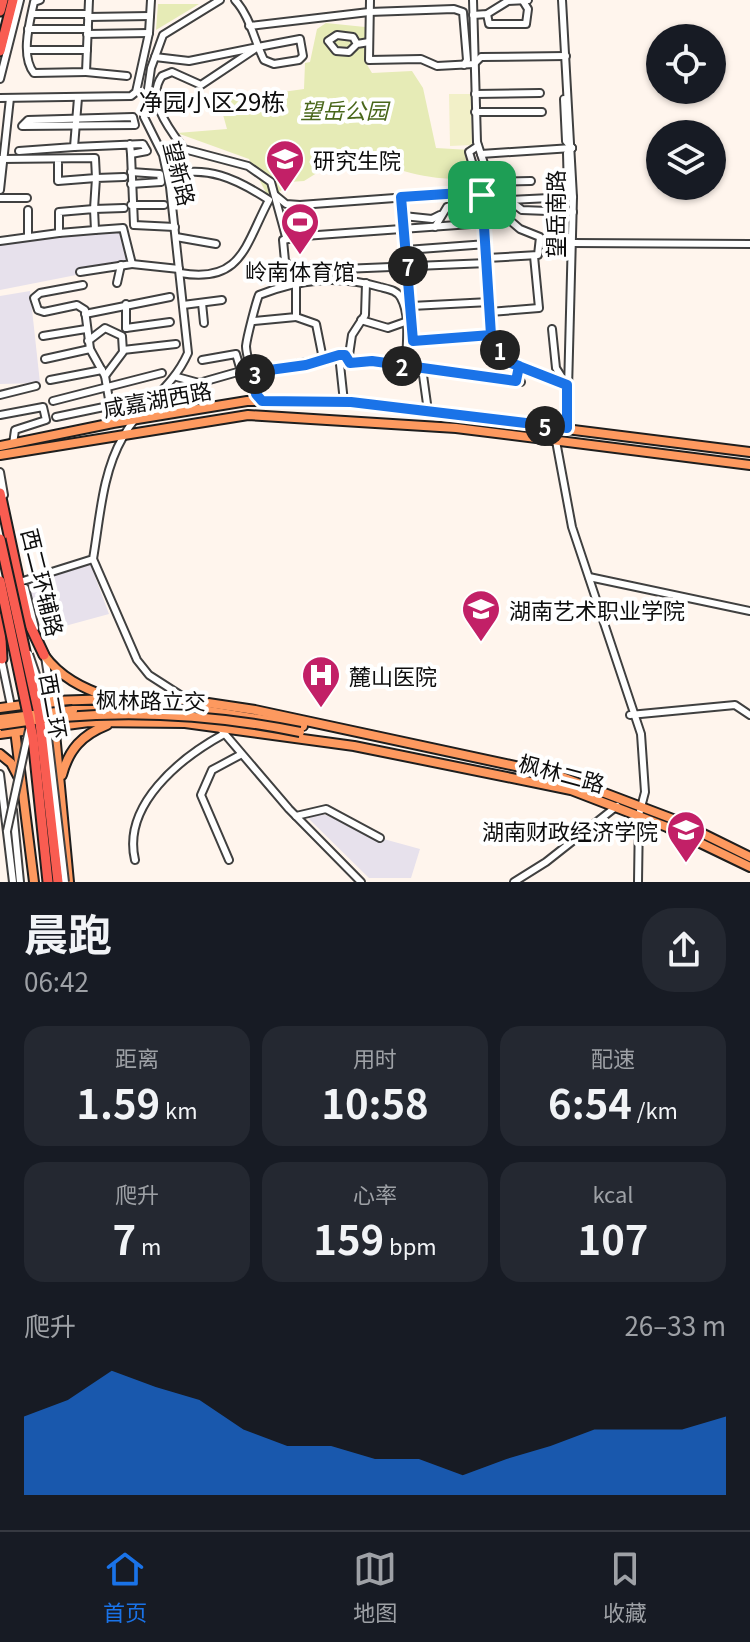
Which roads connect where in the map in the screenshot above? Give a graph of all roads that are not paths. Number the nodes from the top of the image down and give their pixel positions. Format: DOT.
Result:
graph roads {
  1 [pos="3,0"];
  2 [pos="13,0"];
  3 [pos="20,0"];
  4 [pos="40,0"];
  5 [pos="89,0"];
  6 [pos="151,0"];
  7 [pos="204,0"];
  8 [pos="235,0"];
  9 [pos="370,0"];
  10 [pos="413,0"];
  11 [pos="473,0"];
  12 [pos="526,0"];
  13 [pos="562,0"];
  14 [pos="216,2"];
  15 [pos="0,11"];
  16 [pos="412,11"];
  17 [pos="369,12"];
  18 [pos="32,14"];
  19 [pos="487,14"];
  20 [pos="473,15"];
  21 [pos="88,16"];
  22 [pos="150,16"];
  23 [pos="249,26"];
  24 [pos="28,29"];
  25 [pos="88,31"];
  26 [pos="149,33"];
  27 [pos="369,42"];
  28 [pos="357,44"];
  29 [pos="258,47"];
  30 [pos="28,50"];
  31 [pos="87,50"];
  32 [pos="0,51"];
  33 [pos="566,56"];
  34 [pos="155,57"];
  35 [pos="474,64"];
  36 [pos="464,65"];
  37 [pos="86,72"];
  38 [pos="127,76"];
  39 [pos="0,79"];
  40 [pos="540,93"];
  41 [pos="475,94"];
  42 [pos="0,98"];
  43 [pos="10,98"];
  44 [pos="78,98"];
  45 [pos="564,99"];
  46 [pos="475,112"];
  47 [pos="542,112"];
  48 [pos="77,118"];
  49 [pos="74,127"];
  50 [pos="130,144"];
  51 [pos="478,146"];
  52 [pos="74,147"];
  53 [pos="572,148"];
  54 [pos="19,151"];
  55 [pos="131,154"];
  56 [pos="481,154"];
  57 [pos="1,159"];
  58 [pos="58,159"];
  59 [pos="127,175"];
  60 [pos="168,176"];
  61 [pos="96,178"];
  62 [pos="531,181"];
  63 [pos="490,182"];
  64 [pos="131,184"];
  65 [pos="0,190"];
  66 [pos="435,194"];
  67 [pos="275,195"];
  68 [pos="482,195"];
  69 [pos="401,197"];
  70 [pos="0,198"];
  71 [pos="27,198"];
  72 [pos="550,198"];
  73 [pos="509,200"];
  74 [pos="164,205"];
  75 [pos="300,205"];
  76 [pos="484,205"];
  77 [pos="127,207"];
  78 [pos="447,207"];
  79 [pos="94,209"];
  80 [pos="28,210"];
  81 [pos="573,212"];
  82 [pos="440,215"];
  83 [pos="403,216"];
  84 [pos="485,223"];
  85 [pos="175,227"];
  86 [pos="435,227"];
  87 [pos="404,229"];
  88 [pos="95,230"];
  89 [pos="59,233"];
  90 [pos="304,236"];
  91 [pos="28,237"];
  92 [pos="176,237"];
  93 [pos="286,237"];
  94 [pos="0,241"];
  95 [pos="572,243"];
  96 [pos="216,244"];
  97 [pos="487,244"];
  98 [pos="750,244"];
  99 [pos="406,250"];
  100 [pos="534,256"];
  101 [pos="488,261"];
  102 [pos="132,264"];
  103 [pos="121,265"];
  104 [pos="408,265"];
  105 [pos="179,271"];
  106 [pos="80,272"];
  107 [pos="117,283"];
  108 [pos="296,283"];
  109 [pos="366,283"];
  110 [pos="83,285"];
  111 [pos="170,297"];
  112 [pos="222,300"];
  113 [pos="490,302"];
  114 [pos="202,303"];
  115 [pos="126,304"];
  116 [pos="183,305"];
  117 [pos="411,306"];
  118 [pos="490,312"];
  119 [pos="85,314"];
  120 [pos="296,317"];
  121 [pos="361,320"];
  122 [pos="254,321"];
  123 [pos="170,322"];
  124 [pos="405,322"];
  125 [pos="204,323"];
  126 [pos="126,328"];
  127 [pos="86,329"];
  128 [pos="552,329"];
  129 [pos="491,335"];
  130 [pos="43,336"];
  131 [pos="122,336"];
  132 [pos="176,344"];
  133 [pos="89,345"];
  134 [pos="123,350"];
  135 [pos="342,355"];
  136 [pos="45,359"];
  137 [pos="323,359"];
  138 [pos="202,360"];
  139 [pos="406,366"];
  140 [pos="519,366"];
  141 [pos="422,368"];
  142 [pos="255,372"];
  143 [pos="103,373"];
  144 [pos="162,373"];
  145 [pos="177,377"];
  146 [pos="50,380"];
  147 [pos="567,385"];
  148 [pos="36,386"];
  149 [pos="107,388"];
  150 [pos="0,395"];
  151 [pos="147,398"];
  152 [pos="53,401"];
  153 [pos="262,401"];
  154 [pos="344,402"];
  155 [pos="110,407"];
  156 [pos="428,411"];
  157 [pos="0,415"];
  158 [pos="56,417"];
  159 [pos="139,418"];
  160 [pos="113,423"];
  161 [pos="567,428"];
  162 [pos="123,435"];
  163 [pos="556,441"];
  164 [pos="13,444"];
  165 [pos="0,446"];
  166 [pos="750,452"];
  167 [pos="0,455"];
  168 [pos="750,465"];
  169 [pos="0,472"];
  170 [pos="0,493"];
  171 [pos="0,539"];
  172 [pos="93,559"];
  173 [pos="589,577"];
  174 [pos="0,581"];
  175 [pos="23,581"];
  176 [pos="750,611"];
  177 [pos="1,621"];
  178 [pos="25,646"];
  179 [pos="44,655"];
  180 [pos="1,659"];
  181 [pos="112,699"];
  182 [pos="188,700"];
  183 [pos="52,701"];
  184 [pos="11,706"];
  185 [pos="0,708"];
  186 [pos="29,715"];
  187 [pos="632,715"];
  188 [pos="750,715"];
  189 [pos="0,719"];
  190 [pos="113,722"];
  191 [pos="0,725"];
  192 [pos="216,725"];
  193 [pos="56,726"];
  194 [pos="300,729"];
  195 [pos="16,732"];
  196 [pos="0,734"];
  197 [pos="224,734"];
  198 [pos="359,735"];
  199 [pos="354,746"];
  200 [pos="0,754"];
  201 [pos="240,755"];
  202 [pos="0,774"];
  203 [pos="60,783"];
  204 [pos="24,793"];
  205 [pos="617,806"];
  206 [pos="13,810"];
  207 [pos="640,810"];
  208 [pos="296,816"];
  209 [pos="7,831"];
  210 [pos="380,838"];
  211 [pos="750,857"];
  212 [pos="135,860"];
  213 [pos="229,860"];
  214 [pos="750,867"];
  215 [pos="13,882"];
  216 [pos="20,882"];
  217 [pos="34,882"];
  218 [pos="48,882"];
  219 [pos="58,882"];
  220 [pos="67,882"];
  221 [pos="361,882"];
  222 [pos="514,882"];
  223 [pos="638,882"];
  1 -- 15 [label="highway"];
  2 -- 32 [label="highway"];
  3 -- 39 [label="street"];
  4 -- 18 [label="street"];
  5 -- 21 [label="street"];
  6 -- 22 [label="street"];
  7 -- 14 [label="street"];
  8 -- 23 [label="street"];
  9 -- 17 [label="street"];
  10 -- 16 [label="street"];
  11 -- 20 [label="street"];
  12 -- 19 [label="street"];
  12 -- 19 [label="street"];
  13 -- 33 [label="street, 望岳南路"];
  14 -- 34 [label="street, 望新路"];
  16 -- 17 [label="street"];
  16 -- 36 [label="street"];
  17 -- 23 [label="street"];
  17 -- 27 [label="street"];
  18 -- 21 [label="street"];
  18 -- 24 [label="street"];
  19 -- 20 [label="street"];
  20 -- 35 [label="street"];
  21 -- 22 [label="street"];
  21 -- 25 [label="street"];
  22 -- 26 [label="street"];
  23 -- 29 [label="street"];
  24 -- 25 [label="street"];
  24 -- 30 [label="street"];
  25 -- 26 [label="street"];
  25 -- 31 [label="street"];
  26 -- 44 [label="street"];
  27 -- 28 [label="street"];
  27 -- 36 [label="street"];
  29 -- 29 [label="street"];
  29 -- 34 [label="street"];
  29 -- 67 [label="street"];
  30 -- 31 [label="street"];
  30 -- 37 [label="street"];
  31 -- 37 [label="street"];
  33 -- 35 [label="street"];
  33 -- 53 [label="street, 望岳南路"];
  34 -- 60 [label="street, 望新路"];
  35 -- 36 [label="street"];
  35 -- 41 [label="street"];
  37 -- 38 [label="street"];
  40 -- 41 [label="street"];
  41 -- 46 [label="street"];
  42 -- 43 [label="street"];
  43 -- 44 [label="street"];
  43 -- 57 [label="street"];
  44 -- 48 [label="street"];
  45 -- 53 [label="street"];
  46 -- 47 [label="street"];
  46 -- 51 [label="street"];
  48 -- 49 [label="street"];
  48 -- 49 [label="street"];
  48 -- 49 [label="street"];
  49 -- 52 [label="street"];
  50 -- 52 [label="street"];
  50 -- 55 [label="street"];
  50 -- 55 [label="street"];
  51 -- 56 [label="street"];
  51 -- 68 [label="street"];
  52 -- 54 [label="street"];
  53 -- 56 [label="street"];
  53 -- 81 [label="street, 望岳南路"];
  55 -- 59 [label="street"];
  56 -- 63 [label="street"];
  57 -- 58 [label="street"];
  57 -- 65 [label="street"];
  58 -- 61 [label="street"];
  58 -- 61 [label="street"];
  59 -- 61 [label="street"];
  59 -- 64 [label="street"];
  59 -- 64 [label="street"];
  60 -- 85 [label="street, 望新路"];
  60 -- 105 [label="street"];
  61 -- 79 [label="street"];
  62 -- 63 [label="street"];
  63 -- 73 [label="street"];
  64 -- 77 [label="street"];
  66 -- 68 [label="street"];
  66 -- 69 [label="street"];
  66 -- 78 [label="street"];
  67 -- 75 [label="street"];
  67 -- 93 [label="street"];
  68 -- 76 [label="street"];
  69 -- 75 [label="street"];
  69 -- 83 [label="street"];
  70 -- 71 [label="street"];
  72 -- 73 [label="street"];
  73 -- 81 [label="street"];
  74 -- 77 [label="street"];
  75 -- 90 [label="street"];
  76 -- 78 [label="street"];
  76 -- 84 [label="street"];
  76 -- 100 [label="street"];
  77 -- 79 [label="street"];
  77 -- 85 [label="street"];
  78 -- 82 [label="street"];
  79 -- 88 [label="street"];
  79 -- 89 [label="street"];
  80 -- 91 [label="street"];
  81 -- 95 [label="street, 望岳南路"];
  82 -- 83 [label="street"];
  82 -- 86 [label="street"];
  83 -- 87 [label="street"];
  84 -- 86 [label="street"];
  84 -- 97 [label="street"];
  85 -- 92 [label="street, 望新路"];
  86 -- 87 [label="street"];
  87 -- 90 [label="street"];
  87 -- 99 [label="street"];
  88 -- 89 [label="street"];
  88 -- 102 [label="street"];
  89 -- 91 [label="street"];
  90 -- 93 [label="street"];
  91 -- 94 [label="street"];
  92 -- 96 [label="street"];
  92 -- 105 [label="street, 望新路"];
  93 -- 104 [label="street"];
  95 -- 98 [label="street"];
  95 -- 147 [label="street, 望岳南路"];
  97 -- 99 [label="street"];
  97 -- 101 [label="street"];
  99 -- 104 [label="street"];
  100 -- 101 [label="street"];
  100 -- 118 [label="street"];
  101 -- 104 [label="street"];
  101 -- 113 [label="street"];
  102 -- 103 [label="street"];
  102 -- 105 [label="street"];
  103 -- 106 [label="street"];
  103 -- 107 [label="street"];
  104 -- 117 [label="street"];
  105 -- 116 [label="street, 望新路"];
  108 -- 109 [label="street"];
  108 -- 120 [label="street"];
  108 -- 122 [label="street"];
  109 -- 121 [label="street"];
  109 -- 124 [label="street"];
  110 -- 119 [label="street"];
  111 -- 115 [label="street"];
  112 -- 114 [label="street"];
  113 -- 117 [label="street"];
  113 -- 118 [label="street"];
  114 -- 116 [label="street"];
  114 -- 125 [label="street"];
  115 -- 119 [label="street"];
  115 -- 126 [label="street"];
  116 -- 145 [label="street, 望新路"];
  117 -- 129 [label="street"];
  118 -- 129 [label="street"];
  119 -- 127 [label="street"];
  120 -- 122 [label="street"];
  120 -- 137 [label="street"];
  121 -- 124 [label="street"];
  121 -- 135 [label="street"];
  122 -- 142 [label="street"];
  123 -- 126 [label="street"];
  124 -- 139 [label="street"];
  126 -- 131 [label="street"];
  127 -- 130 [label="street"];
  127 -- 133 [label="street"];
  128 -- 147 [label="street"];
  129 -- 140 [label="street"];
  131 -- 133 [label="street"];
  131 -- 134 [label="street"];
  132 -- 134 [label="street"];
  133 -- 136 [label="street"];
  133 -- 143 [label="street"];
  134 -- 143 [label="street"];
  135 -- 137 [label="street"];
  135 -- 139 [label="street"];
  135 -- 154 [label="street"];
  137 -- 142 [label="street"];
  138 -- 145 [label="street"];
  139 -- 141 [label="street"];
  140 -- 141 [label="street"];
  140 -- 147 [label="street"];
  141 -- 156 [label="street"];
  142 -- 153 [label="street"];
  143 -- 146 [label="street"];
  143 -- 149 [label="street"];
  144 -- 149 [label="street"];
  145 -- 159 [label="street"];
  147 -- 161 [label="street, 望岳南路"];
  148 -- 150 [label="street"];
  149 -- 152 [label="street"];
  149 -- 155 [label="street"];
  151 -- 155 [label="street"];
  153 -- 154 [label="main road, 咸嘉湖西路"];
  153 -- 159 [label="main road, 咸嘉湖西路"];
  154 -- 156 [label="main road, 咸嘉湖西路"];
  155 -- 158 [label="street"];
  155 -- 160 [label="street"];
  156 -- 161 [label="main road, 咸嘉湖西路"];
  157 -- 164 [label="street"];
  159 -- 160 [label="main road, 咸嘉湖西路"];
  159 -- 162 [label="street"];
  160 -- 164 [label="main road, 咸嘉湖西路"];
  161 -- 166 [label="main road, 咸嘉湖西路"];
  162 -- 163 [label="main road, 咸嘉湖西路"];
  162 -- 167 [label="main road, 咸嘉湖西路"];
  162 -- 172 [label="street"];
  163 -- 168 [label="main road, 咸嘉湖西路"];
  163 -- 173 [label="street"];
  164 -- 165 [label="main road, 咸嘉湖西路"];
  169 -- 175 [label="street, 西二环辅路"];
  170 -- 179 [label="highway"];
  171 -- 178 [label="highway, 西二环, bridge"];
  172 -- 175 [label="street"];
  172 -- 182 [label="street"];
  173 -- 176 [label="street"];
  173 -- 187 [label="street"];
  174 -- 186 [label="highway, 西二环, bridge"];
  175 -- 179 [label="street, 西二环辅路"];
  177 -- 180 [label="highway"];
  178 -- 219 [label="highway, 西二环, bridge"];
  178 -- 220 [label="street, bridge"];
  179 -- 181 [label="main road"];
  179 -- 183 [label="street, 西二环辅路"];
  180 -- 184 [label="street"];
  181 -- 182 [label="main road, 枫林二路"];
  181 -- 183 [label="main road, 枫林二路"];
  182 -- 198 [label="main road, 枫林二路"];
  183 -- 184 [label="main road, 枫林二路"];
  183 -- 193 [label="main road"];
  184 -- 185 [label="main road, 枫林二路"];
  184 -- 195 [label="main road"];
  186 -- 206 [label="street, bridge"];
  186 -- 218 [label="highway, 西二环, bridge"];
  187 -- 188 [label="street"];
  187 -- 207 [label="street"];
  189 -- 194 [label="main road, 枫林路立交, bridge"];
  190 -- 192 [label="main road, 枫林二路"];
  190 -- 193 [label="main road, 枫林二路"];
  190 -- 203 [label="main road"];
  191 -- 194 [label="main road, 枫林路立交, bridge"];
  192 -- 197 [label="street"];
  192 -- 199 [label="main road, 枫林二路"];
  193 -- 195 [label="main road, 枫林二路"];
  193 -- 203 [label="main road"];
  194 -- 198 [label="main road, 枫林二路"];
  194 -- 199 [label="main road, 枫林二路"];
  195 -- 196 [label="main road, 枫林二路"];
  195 -- 204 [label="main road"];
  197 -- 201 [label="street"];
  197 -- 212 [label="street"];
  198 -- 207 [label="main road, 枫林二路"];
  199 -- 205 [label="main road, 枫林二路"];
  200 -- 204 [label="main road"];
  201 -- 208 [label="street"];
  201 -- 213 [label="street"];
  202 -- 209 [label="street"];
  203 -- 220 [label="main road"];
  204 -- 217 [label="main road"];
  205 -- 207 [label="main road, 枫林二路"];
  205 -- 222 [label="street"];
  206 -- 209 [label="street, bridge"];
  206 -- 216 [label="street"];
  207 -- 211 [label="main road, 枫林二路"];
  207 -- 214 [label="main road, 枫林二路"];
  207 -- 223 [label="street"];
  208 -- 210 [label="street"];
  208 -- 221 [label="street"];
  209 -- 215 [label="street"];
}
